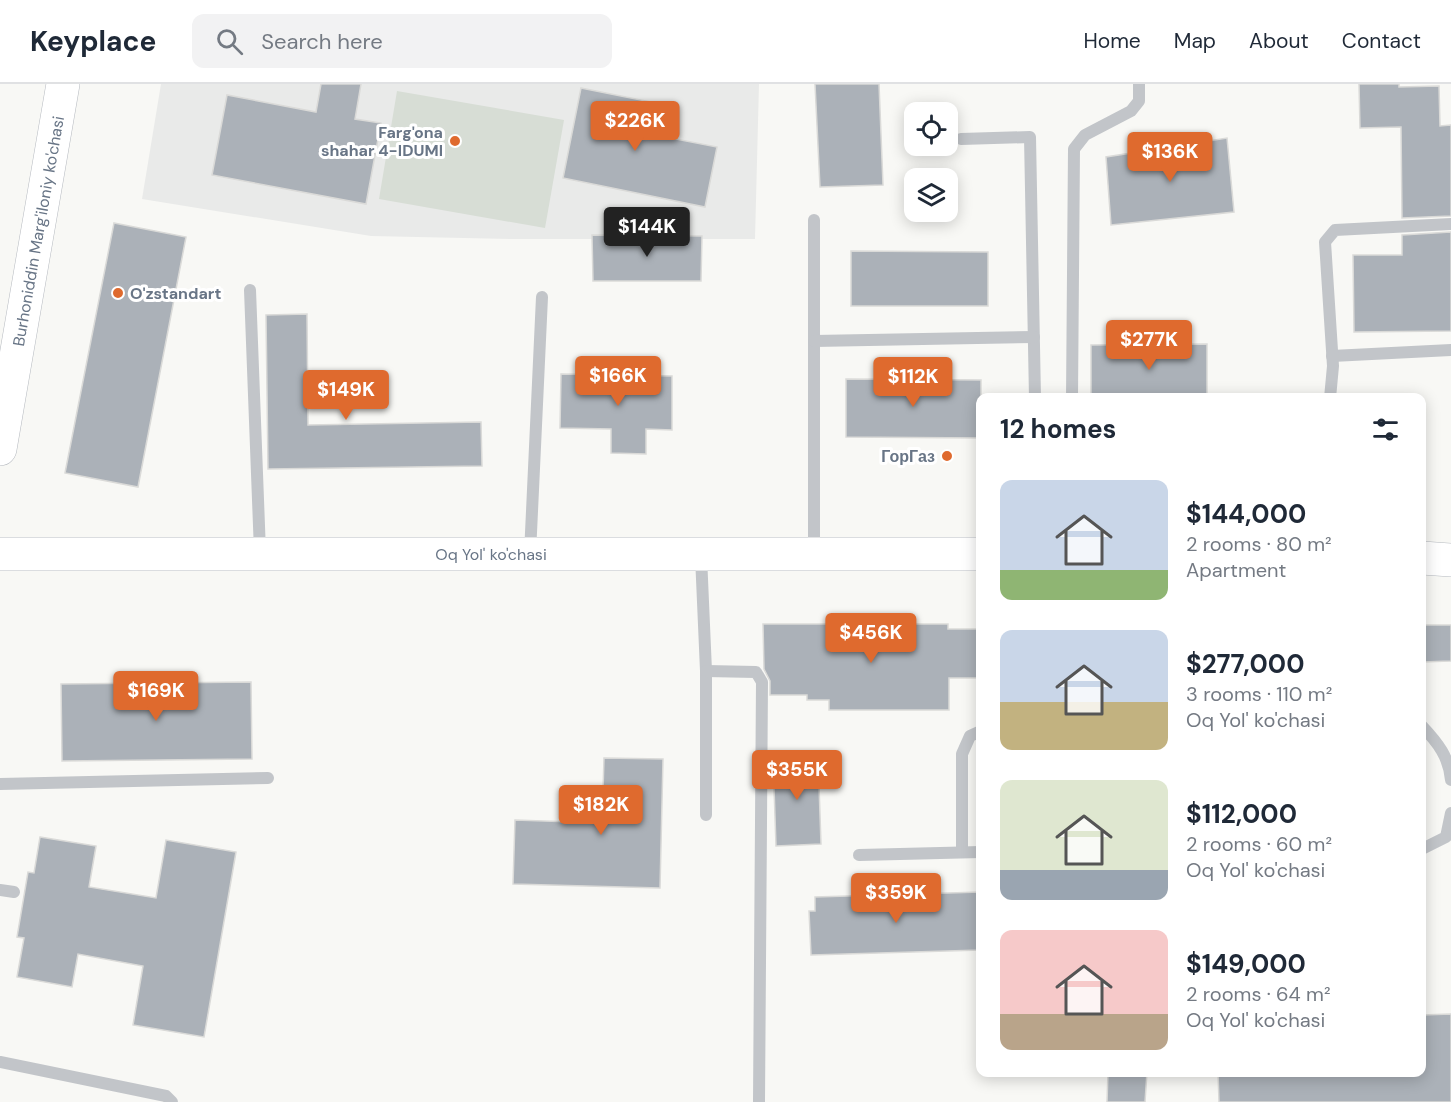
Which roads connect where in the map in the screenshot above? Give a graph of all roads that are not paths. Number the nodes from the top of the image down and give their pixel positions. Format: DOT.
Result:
graph roads {
  1 [pos="63,84"];
  2 [pos="1139,84"];
  3 [pos="961,139"];
  4 [pos="814,220"];
  5 [pos="1451,224"];
  6 [pos="250,290"];
  7 [pos="542,297"];
  8 [pos="1034,337"];
  9 [pos="814,341"];
  10 [pos="1451,350"];
  11 [pos="1332,356"];
  12 [pos="1035,393"];
  13 [pos="1072,393"];
  14 [pos="1330,393"];
  15 [pos="0,449"];
  16 [pos="0,554"];
  17 [pos="260,554"];
  18 [pos="530,554"];
  19 [pos="701,554"];
  20 [pos="814,554"];
  21 [pos="976,554"];
  22 [pos="1426,558"];
  23 [pos="1451,560"];
  24 [pos="706,671"];
  25 [pos="1426,730"];
  26 [pos="976,733"];
  27 [pos="268,778"];
  28 [pos="1451,780"];
  29 [pos="0,784"];
  30 [pos="1451,813"];
  31 [pos="706,816"];
  32 [pos="1426,847"];
  33 [pos="962,852"];
  34 [pos="976,852"];
  35 [pos="859,855"];
  36 [pos="0,890"];
  37 [pos="14,892"];
  38 [pos="0,1062"];
  39 [pos="172,1102"];
  40 [pos="759,1102"];
  1 -- 15 [label="street, Burhoniddin Marg'iloniy ko'chasi"];
  2 -- 13 [label="lane"];
  3 -- 8 [label="lane"];
  4 -- 9 [label="lane"];
  5 -- 11 [label="lane"];
  6 -- 17 [label="lane"];
  7 -- 18 [label="lane"];
  8 -- 9 [label="lane"];
  8 -- 12 [label="lane"];
  9 -- 20 [label="lane"];
  10 -- 11 [label="lane"];
  11 -- 14 [label="lane"];
  16 -- 17 [label="street, Oq Yol' ko'chasi"];
  17 -- 18 [label="street, Oq Yol' ko'chasi"];
  18 -- 19 [label="street, Oq Yol' ko'chasi"];
  19 -- 20 [label="street, Oq Yol' ko'chasi"];
  19 -- 24 [label="lane"];
  20 -- 21 [label="street, Oq Yol' ko'chasi"];
  22 -- 23 [label="street"];
  24 -- 31 [label="lane"];
  24 -- 40 [label="lane"];
  25 -- 28 [label="lane"];
  26 -- 33 [label="lane"];
  27 -- 29 [label="lane"];
  30 -- 32 [label="lane"];
  33 -- 34 [label="lane"];
  33 -- 35 [label="lane"];
  36 -- 37 [label="lane"];
  38 -- 39 [label="lane"];
}
